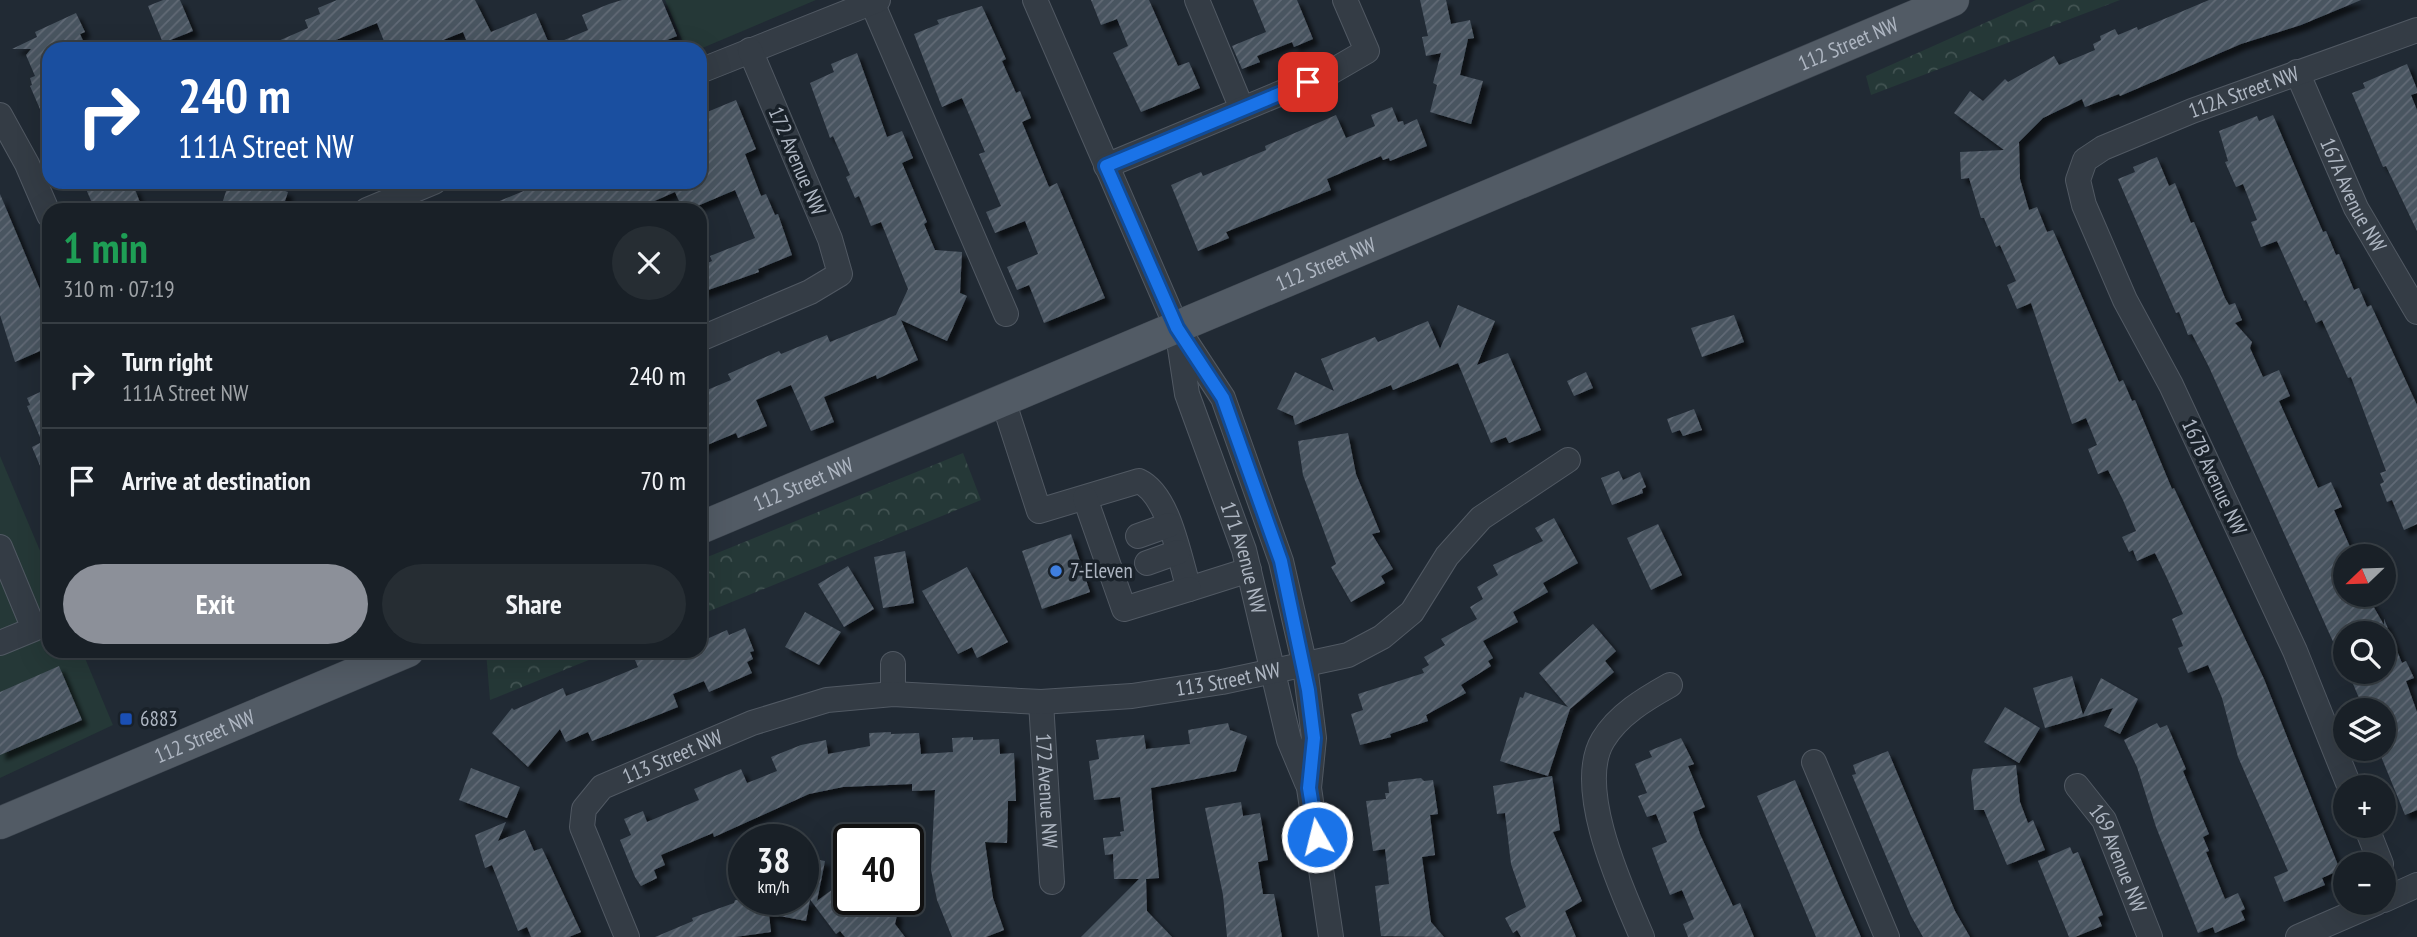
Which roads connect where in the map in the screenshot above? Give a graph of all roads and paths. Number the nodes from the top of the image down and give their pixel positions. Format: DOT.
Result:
graph roads {
  1 [pos="1035,0"];
  2 [pos="1197,0"];
  3 [pos="1345,0"];
  4 [pos="1952,0"];
  5 [pos="874,1"];
  6 [pos="2417,30"];
  7 [pos="750,50"];
  8 [pos="707,68"];
  9 [pos="2297,72"];
  10 [pos="1242,109"];
  11 [pos="0,115"];
  12 [pos="1106,166"];
  13 [pos="2079,170"];
  14 [pos="417,189"];
  15 [pos="44,203"];
  16 [pos="384,203"];
  17 [pos="2417,312"];
  18 [pos="1006,314"];
  19 [pos="1177,328"];
  20 [pos="707,336"];
  21 [pos="1003,400"];
  22 [pos="1568,460"];
  23 [pos="1085,498"];
  24 [pos="707,525"];
  25 [pos="1169,525"];
  26 [pos="1122,541"];
  27 [pos="0,547"];
  28 [pos="1178,552"];
  29 [pos="1131,569"];
  30 [pos="1249,569"];
  31 [pos="1189,589"];
  32 [pos="0,643"];
  33 [pos="391,658"];
  34 [pos="893,664"];
  35 [pos="1305,666"];
  36 [pos="1275,672"];
  37 [pos="1670,685"];
  38 [pos="893,694"];
  39 [pos="1041,702"];
  40 [pos="1814,762"];
  41 [pos="2345,775"];
  42 [pos="2077,786"];
  43 [pos="1309,788"];
  44 [pos="0,823"];
  45 [pos="1052,882"];
  46 [pos="2417,885"];
  47 [pos="2396,894"];
  48 [pos="2348,915"];
  49 [pos="627,937"];
  50 [pos="1331,937"];
  51 [pos="1642,937"];
  52 [pos="1887,937"];
  53 [pos="2150,937"];
  54 [pos="2298,937"];
  1 -- 12 [label="street, 171 Avenue NW"];
  2 -- 10 [label="street"];
  3 -- 10 [label="street"];
  4 -- 19 [label="main road, 112 Street NW"];
  5 -- 7 [label="street"];
  5 -- 18 [label="street"];
  6 -- 9 [label="street, 112A Street NW"];
  7 -- 8 [label="street"];
  7 -- 20 [label="street, 172 Avenue NW"];
  9 -- 13 [label="street, 112A Street NW"];
  9 -- 17 [label="street, 167A Avenue NW"];
  10 -- 12 [label="street"];
  11 -- 15 [label="street"];
  12 -- 19 [label="street, 171 Avenue NW"];
  13 -- 41 [label="street, 167B Avenue NW"];
  14 -- 16 [label="street"];
  19 -- 21 [label="main road, 112 Street NW"];
  19 -- 30 [label="street, 171 Avenue NW"];
  19 -- 35 [label="street, 171 Avenue NW"];
  21 -- 23 [label="street"];
  21 -- 24 [label="main road, 112 Street NW"];
  22 -- 35 [label="street, 113 Street NW"];
  23 -- 25 [label="street"];
  23 -- 26 [label="street"];
  25 -- 26 [label="street"];
  25 -- 28 [label="street"];
  26 -- 29 [label="street"];
  27 -- 32 [label="street"];
  28 -- 29 [label="street"];
  28 -- 31 [label="street"];
  29 -- 31 [label="street"];
  30 -- 31 [label="street"];
  30 -- 36 [label="street, 171 Avenue NW"];
  33 -- 44 [label="main road, 112 Street NW"];
  34 -- 38 [label="street"];
  35 -- 36 [label="street, 113 Street NW"];
  35 -- 43 [label="street, 171 Avenue NW"];
  36 -- 39 [label="street, 113 Street NW"];
  36 -- 43 [label="street, 171 Avenue NW"];
  37 -- 51 [label="street"];
  38 -- 39 [label="street, 113 Street NW"];
  38 -- 49 [label="street, 113 Street NW"];
  39 -- 45 [label="street, 172 Avenue NW"];
  40 -- 52 [label="street"];
  42 -- 53 [label="street, 169 Avenue NW"];
  43 -- 50 [label="street, 171 Avenue NW"];
  46 -- 47 [label="street"];
  48 -- 54 [label="street"];
}
